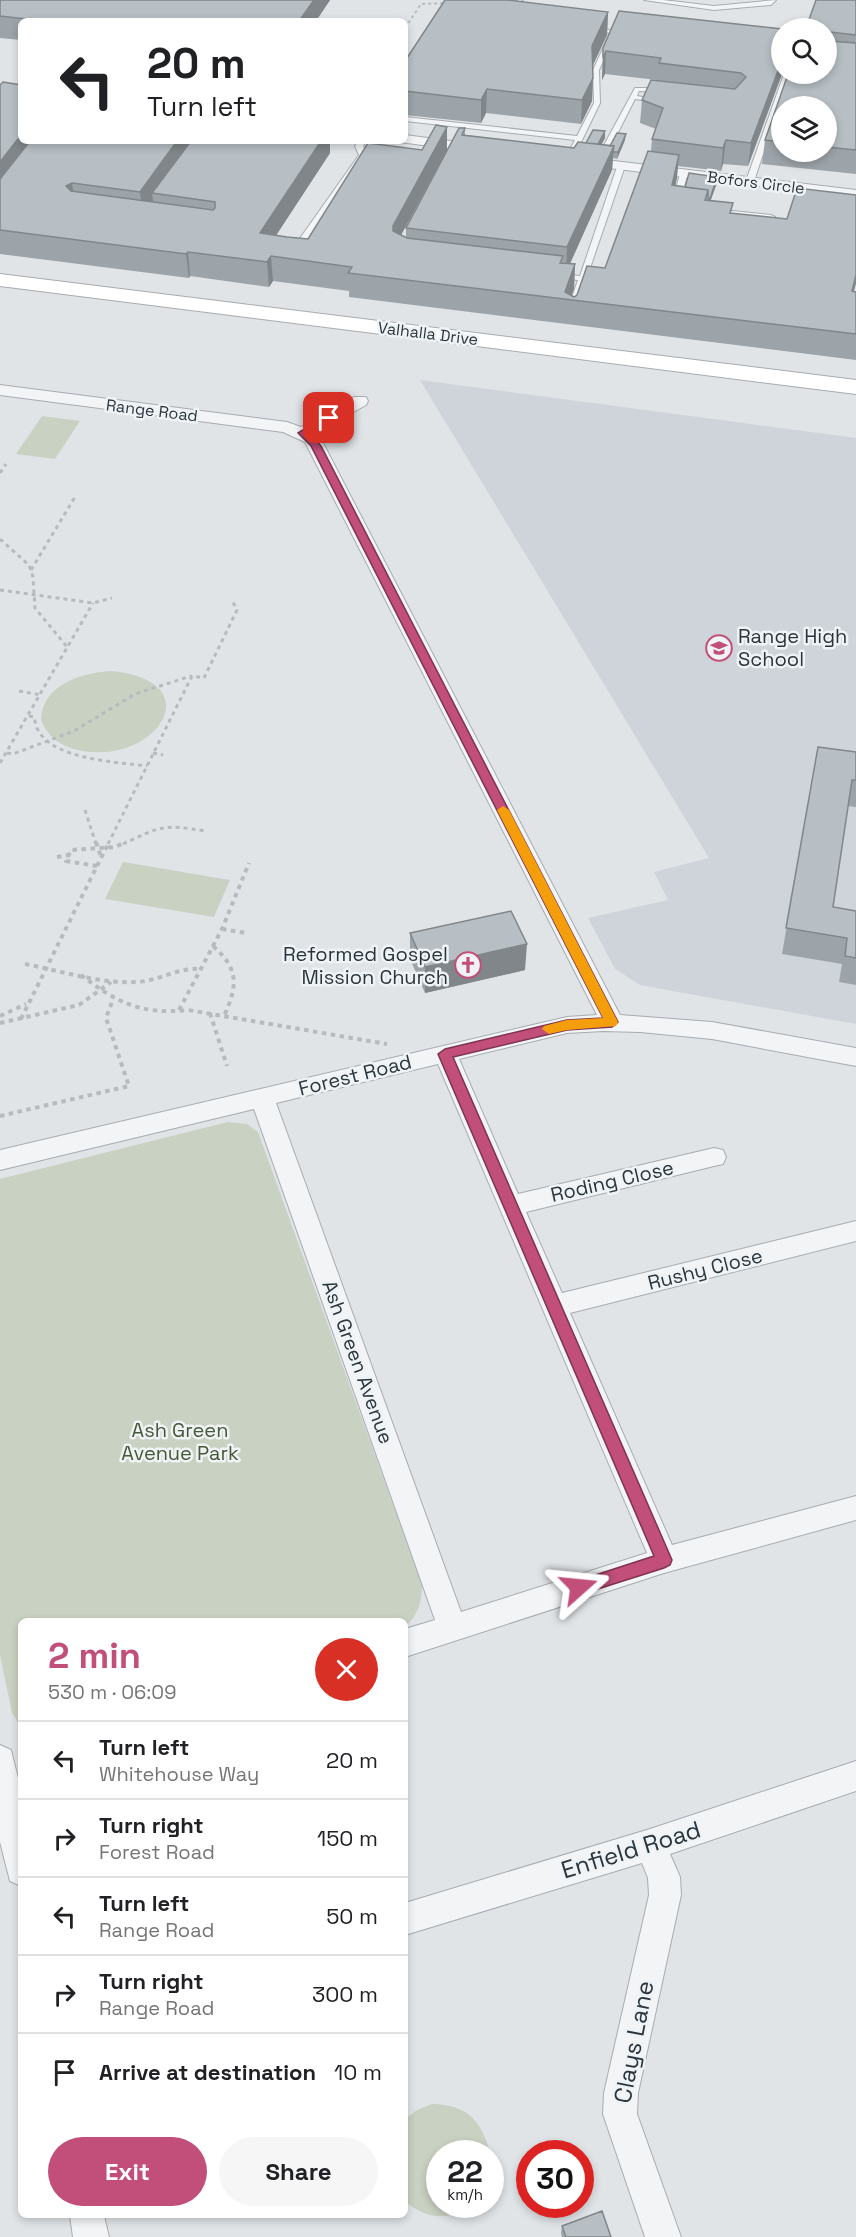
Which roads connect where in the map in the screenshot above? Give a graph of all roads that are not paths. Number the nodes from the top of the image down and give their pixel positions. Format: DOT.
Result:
graph roads {
  1 [pos="647,0"];
  2 [pos="773,0"];
  3 [pos="586,27"];
  4 [pos="784,84"];
  5 [pos="672,91"];
  6 [pos="632,97"];
  7 [pos="666,100"];
  8 [pos="408,119"];
  9 [pos="579,138"];
  10 [pos="408,140"];
  11 [pos="361,144"];
  12 [pos="501,151"];
  13 [pos="363,154"];
  14 [pos="374,156"];
  15 [pos="563,159"];
  16 [pos="598,163"];
  17 [pos="621,166"];
  18 [pos="684,173"];
  19 [pos="750,182"];
  20 [pos="856,194"];
  21 [pos="688,208"];
  22 [pos="712,211"];
  23 [pos="771,217"];
  24 [pos="291,257"];
  25 [pos="546,274"];
  26 [pos="581,278"];
  27 [pos="0,280"];
  28 [pos="570,317"];
  29 [pos="856,387"];
  30 [pos="0,390"];
  31 [pos="360,401"];
  32 [pos="303,433"];
  33 [pos="612,1022"];
  34 [pos="445,1054"];
  35 [pos="856,1058"];
  36 [pos="262,1097"];
  37 [pos="714,1157"];
  38 [pos="0,1161"];
  39 [pos="511,1206"];
  40 [pos="856,1231"];
  41 [pos="554,1306"];
  42 [pos="856,1508"];
  43 [pos="664,1560"];
  44 [pos="452,1628"];
  45 [pos="408,1642"];
  46 [pos="6,1767"];
  47 [pos="856,1776"];
  48 [pos="650,1845"];
  49 [pos="18,1849"];
  50 [pos="408,1918"];
  51 [pos="87,2218"];
  52 [pos="91,2237"];
  53 [pos="663,2237"];
  1 -- 2 [label="lane"];
  3 -- 9 [label="lane"];
  4 -- 19 [label="lane"];
  5 -- 6 [label="lane"];
  6 -- 7 [label="lane"];
  6 -- 16 [label="lane"];
  8 -- 9 [label="lane"];
  9 -- 15 [label="lane"];
  10 -- 12 [label="street"];
  11 -- 13 [label="lane"];
  13 -- 14 [label="lane"];
  13 -- 24 [label="lane"];
  15 -- 16 [label="street, Bofors Circle"];
  16 -- 17 [label="street, Bofors Circle"];
  17 -- 18 [label="street, Bofors Circle"];
  17 -- 26 [label="lane"];
  18 -- 19 [label="street, Bofors Circle"];
  18 -- 21 [label="lane"];
  19 -- 20 [label="street, Bofors Circle"];
  22 -- 23 [label="lane"];
  25 -- 26 [label="lane"];
  26 -- 28 [label="lane"];
  27 -- 29 [label="main road, Valhalla Drive"];
  30 -- 32 [label="street, Range Road"];
  31 -- 32 [label="street"];
  32 -- 33 [label="street"];
  33 -- 34 [label="street, Forest Road"];
  33 -- 35 [label="street, Forest Road"];
  34 -- 36 [label="street, Forest Road"];
  34 -- 39 [label="street"];
  36 -- 38 [label="street, Forest Road"];
  36 -- 44 [label="street, Ash Green Avenue"];
  37 -- 39 [label="street, Roding Close"];
  39 -- 41 [label="street"];
  40 -- 41 [label="street, Rushy Close"];
  41 -- 43 [label="street"];
  42 -- 43 [label="street"];
  43 -- 44 [label="street"];
  44 -- 45 [label="street"];
  46 -- 49 [label="street"];
  47 -- 48 [label="street, Enfield Road"];
  48 -- 50 [label="street, Enfield Road"];
  48 -- 53 [label="street, Clays Lane"];
  51 -- 52 [label="street"];
}
